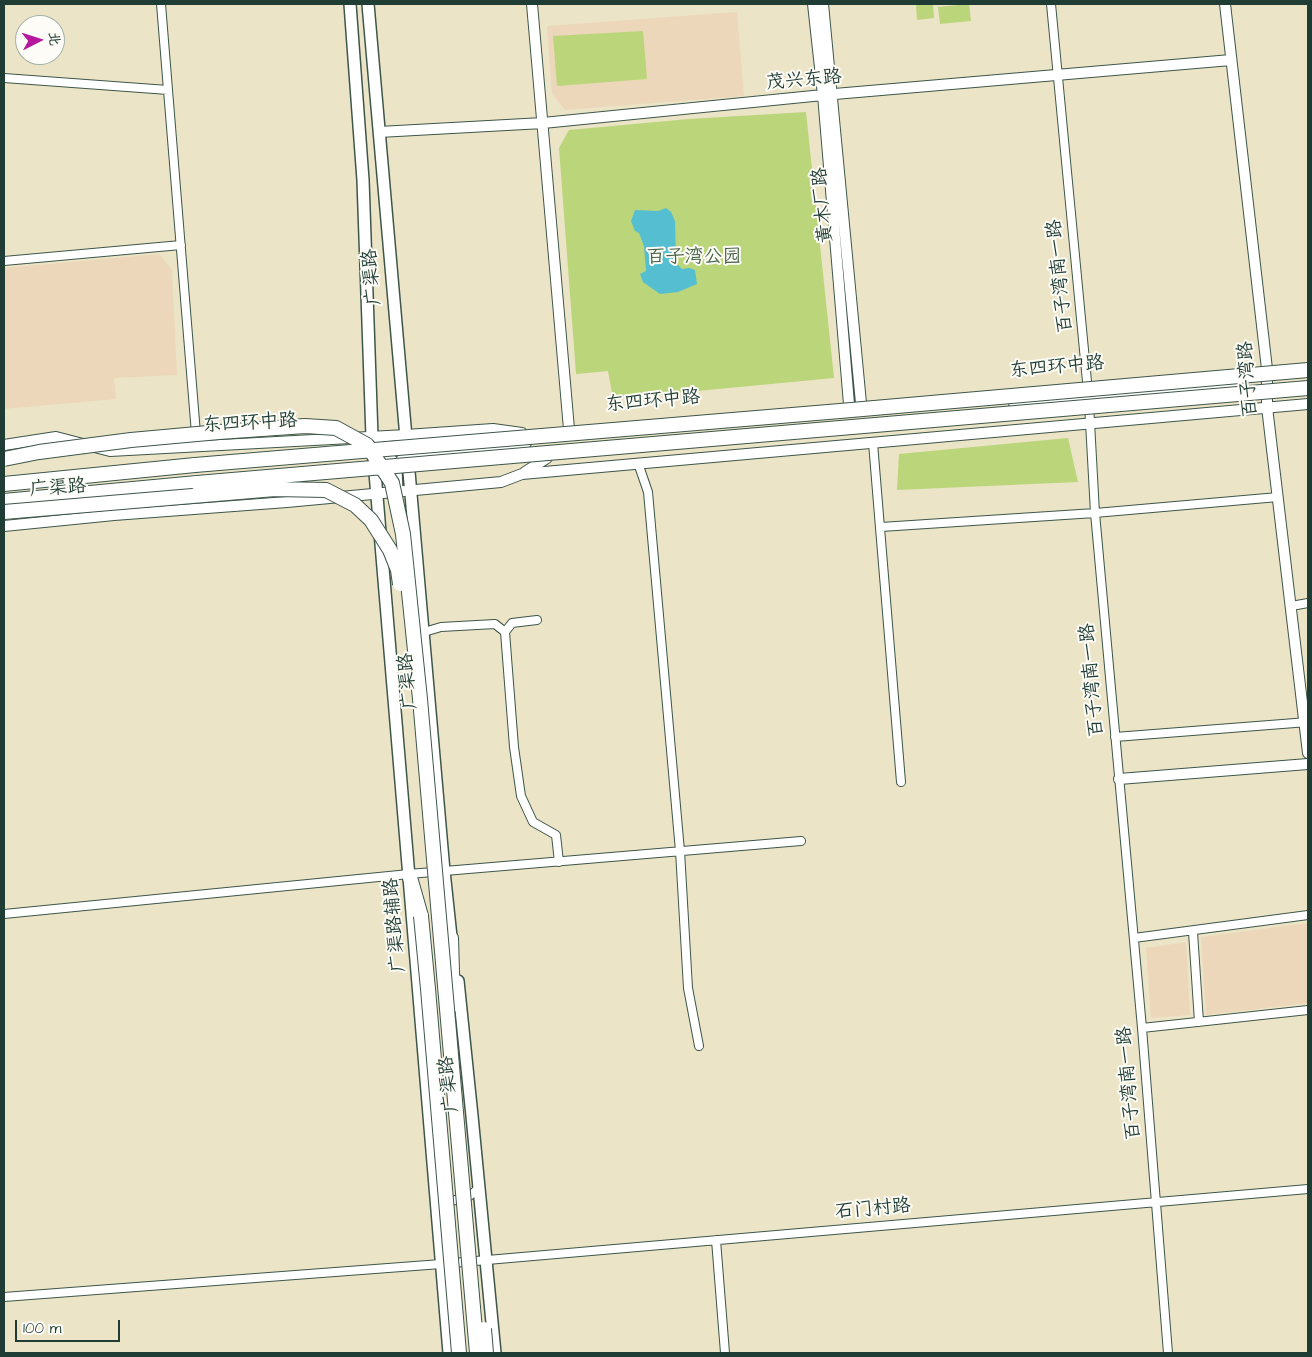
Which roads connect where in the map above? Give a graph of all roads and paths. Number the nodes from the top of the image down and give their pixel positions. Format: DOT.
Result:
graph roads {
  1 [pos="161,4"];
  2 [pos="350,4"];
  3 [pos="368,4"];
  4 [pos="532,4"];
  5 [pos="813,4"];
  6 [pos="823,4"];
  7 [pos="1051,4"];
  8 [pos="1225,4"];
  9 [pos="1231,60"];
  10 [pos="1058,76"];
  11 [pos="4,78"];
  12 [pos="168,90"];
  13 [pos="827,96"];
  14 [pos="543,122"];
  15 [pos="379,132"];
  16 [pos="181,245"];
  17 [pos="4,261"];
  18 [pos="1308,366"];
  19 [pos="1308,370"];
  20 [pos="1267,374"];
  21 [pos="1308,375"];
  22 [pos="1088,384"];
  23 [pos="1308,390"];
  24 [pos="1267,396"];
  25 [pos="1089,397"];
  26 [pos="861,403"];
  27 [pos="849,404"];
  28 [pos="1308,404"];
  29 [pos="1267,407"];
  30 [pos="1090,411"];
  31 [pos="1090,423"];
  32 [pos="569,429"];
  33 [pos="517,433"];
  34 [pos="406,435"];
  35 [pos="372,437"];
  36 [pos="545,440"];
  37 [pos="873,443"];
  38 [pos="4,445"];
  39 [pos="197,446"];
  40 [pos="478,451"];
  41 [pos="408,457"];
  42 [pos="547,458"];
  43 [pos="4,459"];
  44 [pos="479,464"];
  45 [pos="638,464"];
  46 [pos="394,465"];
  47 [pos="374,466"];
  48 [pos="410,470"];
  49 [pos="522,474"];
  50 [pos="4,484"];
  51 [pos="411,490"];
  52 [pos="397,492"];
  53 [pos="378,493"];
  54 [pos="1278,497"];
  55 [pos="4,500"];
  56 [pos="4,512"];
  57 [pos="1095,512"];
  58 [pos="4,526"];
  59 [pos="881,527"];
  60 [pos="402,543"];
  61 [pos="419,578"];
  62 [pos="1308,603"];
  63 [pos="1291,606"];
  64 [pos="537,620"];
  65 [pos="424,632"];
  66 [pos="505,632"];
  67 [pos="1306,723"];
  68 [pos="1115,737"];
  69 [pos="1308,753"];
  70 [pos="1308,764"];
  71 [pos="1119,779"];
  72 [pos="901,782"];
  73 [pos="801,841"];
  74 [pos="680,851"];
  75 [pos="559,862"];
  76 [pos="444,871"];
  77 [pos="409,874"];
  78 [pos="4,914"];
  79 [pos="1308,915"];
  80 [pos="1193,932"];
  81 [pos="452,938"];
  82 [pos="1134,938"];
  83 [pos="1308,1010"];
  84 [pos="1199,1022"];
  85 [pos="1142,1028"];
  86 [pos="699,1046"];
  87 [pos="479,1188"];
  88 [pos="1308,1188"];
  89 [pos="434,1189"];
  90 [pos="1156,1202"];
  91 [pos="716,1240"];
  92 [pos="486,1259"];
  93 [pos="441,1264"];
  94 [pos="4,1297"];
  95 [pos="492,1330"];
  96 [pos="448,1335"];
  97 [pos="449,1353"];
  98 [pos="459,1353"];
  99 [pos="468,1353"];
  100 [pos="476,1353"];
  101 [pos="486,1353"];
  102 [pos="495,1353"];
  103 [pos="725,1353"];
  104 [pos="1168,1353"];
  1 -- 12 [label="street"];
  2 -- 35 [label="main road, 广渠路"];
  3 -- 15 [label="main road, 广渠路"];
  4 -- 14 [label="main road"];
  5 -- 13 [label="main road"];
  6 -- 13 [label="main road, 黄木厂路"];
  7 -- 10 [label="street, 百子湾南一路"];
  8 -- 9 [label="main road, 百子湾路"];
  9 -- 10 [label="main road, 茂兴东路"];
  9 -- 20 [label="main road, 百子湾路"];
  10 -- 13 [label="main road, 茂兴东路"];
  10 -- 22 [label="street, 百子湾南一路"];
  11 -- 12 [label="street"];
  12 -- 16 [label="street"];
  13 -- 14 [label="main road, 茂兴东路"];
  13 -- 26 [label="main road, 黄木厂路"];
  13 -- 27 [label="main road"];
  14 -- 15 [label="main road, 茂兴东路"];
  14 -- 32 [label="main road"];
  15 -- 34 [label="main road, 广渠路"];
  16 -- 17 [label="street"];
  16 -- 39 [label="street"];
  18 -- 20 [label="main road, 东四环中路"];
  19 -- 50 [label="highway, 东四环中路, bridge"];
  20 -- 21 [label="main road, 东四环中路"];
  20 -- 22 [label="main road, 东四环中路"];
  20 -- 24 [label="main road, 百子湾路"];
  20 -- 25 [label="main road, 东四环中路"];
  22 -- 25 [label="street, 百子湾南一路"];
  22 -- 26 [label="main road, 东四环中路"];
  23 -- 24 [label="main road, 东四环中路"];
  23 -- 55 [label="highway, 东四环中路, bridge"];
  24 -- 29 [label="main road, 百子湾路"];
  24 -- 30 [label="main road, 东四环中路"];
  25 -- 30 [label="street, 百子湾南一路"];
  25 -- 36 [label="main road, 东四环中路"];
  26 -- 27 [label="main road, 东四环中路"];
  27 -- 32 [label="main road, 东四环中路"];
  28 -- 29 [label="main road"];
  29 -- 31 [label="main road"];
  29 -- 54 [label="main road, 百子湾路"];
  30 -- 31 [label="street, 百子湾南一路"];
  30 -- 42 [label="main road, 东四环中路"];
  31 -- 37 [label="main road"];
  31 -- 57 [label="street, 百子湾南一路"];
  32 -- 33 [label="main road, 东四环中路"];
  33 -- 34 [label="main road, 东四环中路"];
  33 -- 36 [label="main road"];
  34 -- 35 [label="main road, 东四环中路"];
  34 -- 41 [label="main road, 广渠路"];
  35 -- 39 [label="main road, 东四环中路"];
  35 -- 46 [label="main road"];
  35 -- 47 [label="main road, 广渠路"];
  36 -- 40 [label="main road, 东四环中路"];
  37 -- 45 [label="main road"];
  37 -- 59 [label="street"];
  38 -- 39 [label="main road, 东四环中路"];
  40 -- 41 [label="main road, 东四环中路"];
  40 -- 44 [label="main road"];
  41 -- 46 [label="main road, 东四环中路"];
  41 -- 48 [label="main road, 广渠路"];
  42 -- 44 [label="main road, 东四环中路"];
  42 -- 49 [label="main road"];
  43 -- 100 [label="highway, 广渠路, bridge"];
  44 -- 48 [label="main road, 东四环中路"];
  45 -- 49 [label="main road"];
  45 -- 74 [label="street"];
  46 -- 47 [label="main road, 东四环中路"];
  46 -- 48 [label="main road, 东四环中路"];
  46 -- 52 [label="main road"];
  47 -- 53 [label="main road, 广渠路"];
  48 -- 51 [label="main road, 广渠路"];
  49 -- 51 [label="main road"];
  51 -- 52 [label="main road"];
  51 -- 61 [label="main road, 广渠路"];
  52 -- 53 [label="main road"];
  52 -- 60 [label="main road"];
  53 -- 58 [label="main road"];
  53 -- 77 [label="main road, 广渠路辅路"];
  54 -- 57 [label="street"];
  54 -- 63 [label="main road, 百子湾路"];
  56 -- 99 [label="highway, 广渠路, bridge"];
  57 -- 59 [label="street"];
  57 -- 68 [label="street, 百子湾南一路"];
  59 -- 72 [label="street"];
  60 -- 61 [label="main road"];
  60 -- 65 [label="main road"];
  61 -- 76 [label="main road, 广渠路"];
  62 -- 63 [label="street"];
  63 -- 67 [label="main road, 百子湾路"];
  64 -- 66 [label="street"];
  65 -- 66 [label="street"];
  66 -- 75 [label="street"];
  67 -- 68 [label="street"];
  67 -- 69 [label="main road, 百子湾路"];
  68 -- 71 [label="street, 百子湾南一路"];
  70 -- 71 [label="main road"];
  71 -- 82 [label="street, 百子湾南一路"];
  73 -- 74 [label="street"];
  74 -- 75 [label="street"];
  74 -- 86 [label="street"];
  75 -- 76 [label="street"];
  76 -- 77 [label="street"];
  76 -- 81 [label="main road, 广渠路"];
  77 -- 78 [label="street"];
  77 -- 89 [label="main road, 广渠路辅路"];
  77 -- 98 [label="highway, bridge"];
  79 -- 80 [label="street"];
  80 -- 82 [label="street"];
  80 -- 84 [label="street"];
  81 -- 87 [label="main road, 广渠路"];
  81 -- 101 [label="highway, bridge"];
  82 -- 85 [label="street, 百子湾南一路"];
  83 -- 84 [label="street"];
  84 -- 85 [label="street"];
  85 -- 90 [label="street, 百子湾南一路"];
  87 -- 89 [label="street"];
  87 -- 92 [label="main road, 广渠路"];
  88 -- 90 [label="street, 石门村路"];
  89 -- 93 [label="main road, 广渠路辅路"];
  90 -- 91 [label="street, 石门村路"];
  90 -- 104 [label="street, 百子湾南一路"];
  91 -- 92 [label="street, 石门村路"];
  91 -- 103 [label="street"];
  92 -- 93 [label="street, 石门村路"];
  92 -- 95 [label="main road, 广渠路"];
  93 -- 94 [label="street, 石门村路"];
  93 -- 96 [label="main road, 广渠路辅路"];
  95 -- 96 [label="street"];
  95 -- 102 [label="main road, 广渠路"];
  96 -- 97 [label="main road, 广渠路辅路"];
}
